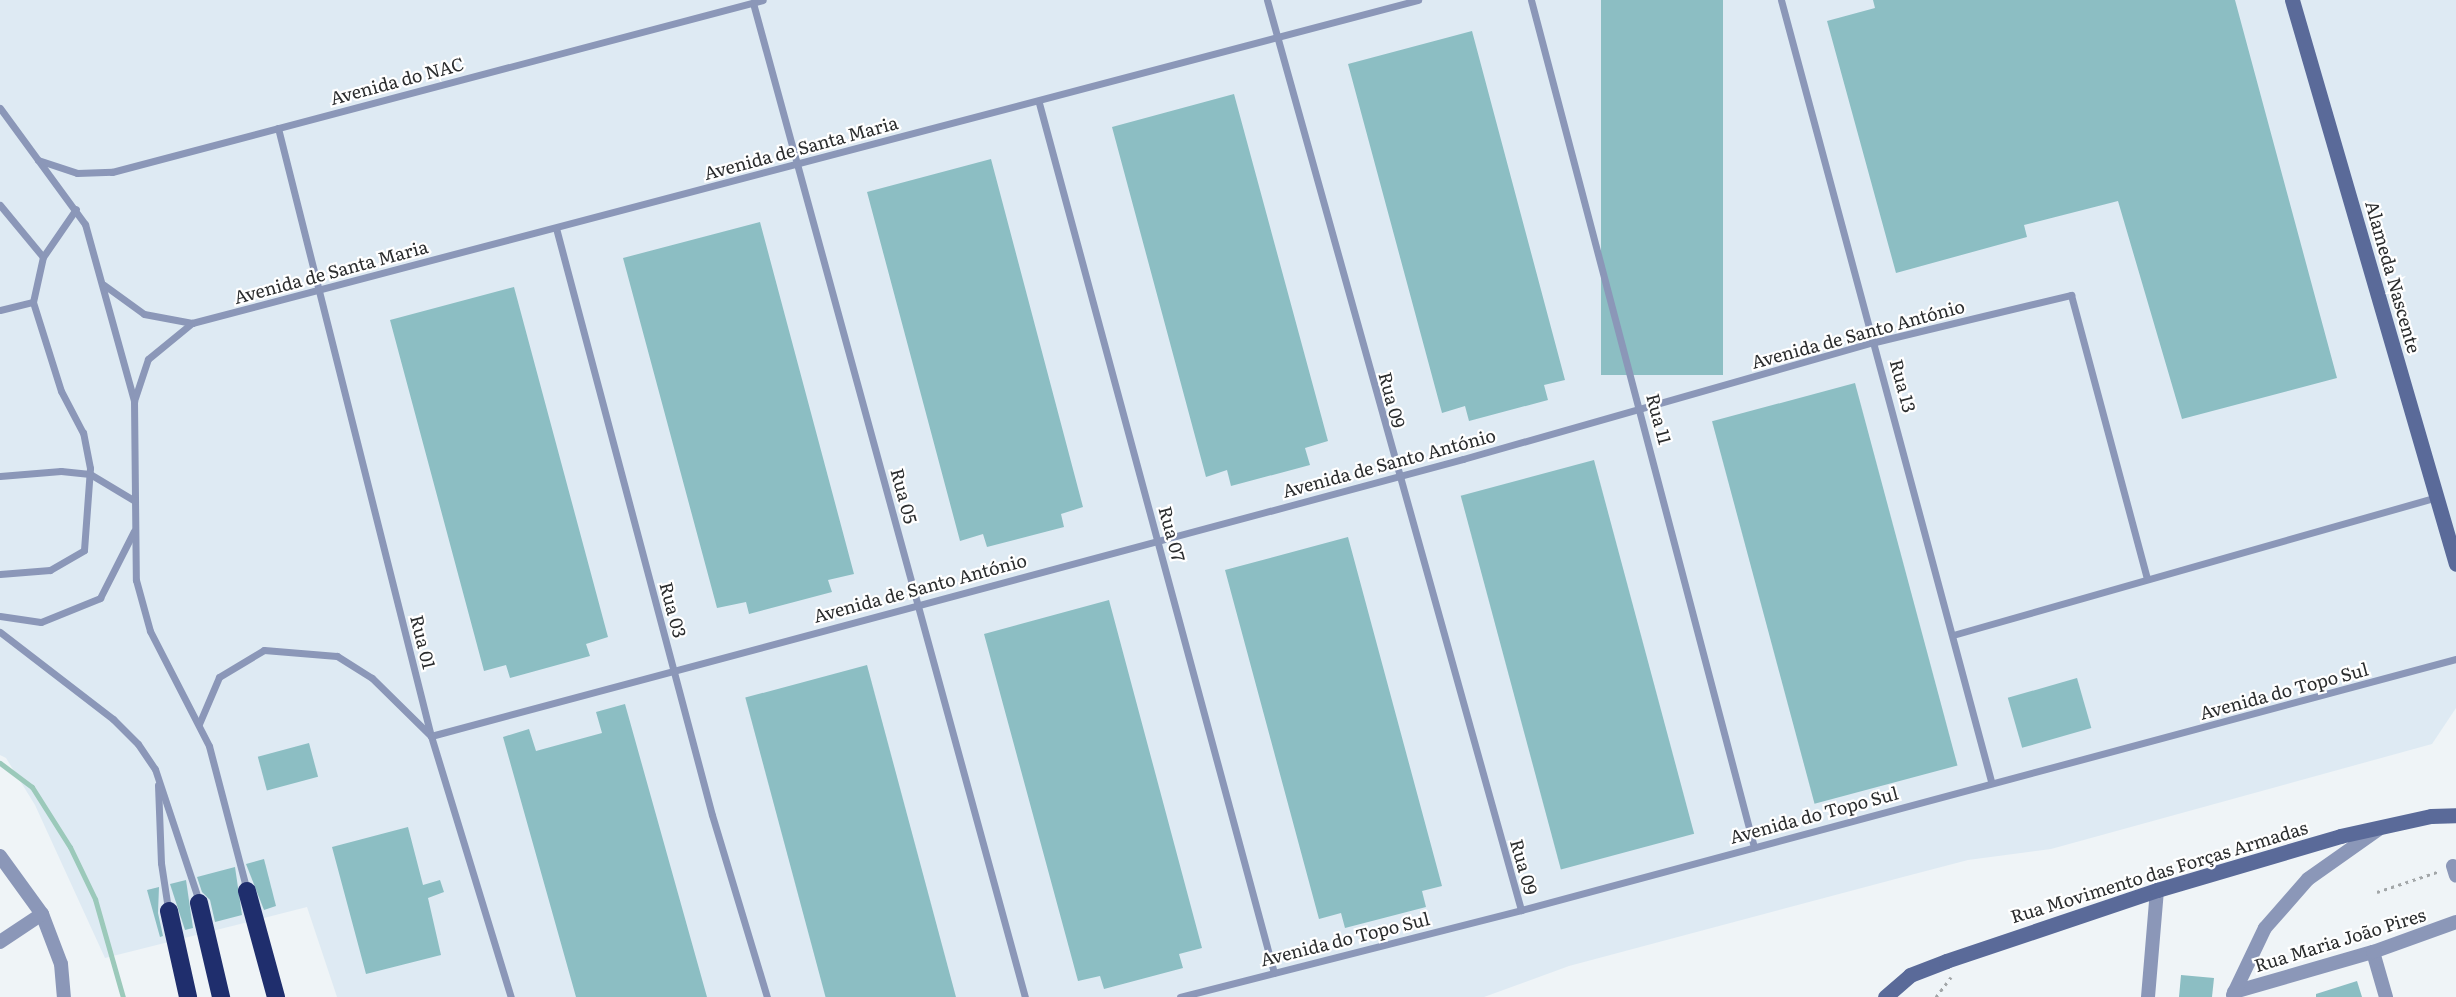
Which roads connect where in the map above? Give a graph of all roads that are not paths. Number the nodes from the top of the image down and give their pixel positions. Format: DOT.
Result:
graph roads {
  1 [pos="763,0"];
  2 [pos="1267,0"];
  3 [pos="1418,0"];
  4 [pos="1531,0"];
  5 [pos="1781,0"];
  6 [pos="2292,0"];
  7 [pos="753,3"];
  8 [pos="1277,37"];
  9 [pos="1039,103"];
  10 [pos="0,108"];
  11 [pos="278,128"];
  12 [pos="38,159"];
  13 [pos="798,164"];
  14 [pos="0,205"];
  15 [pos="76,209"];
  16 [pos="556,228"];
  17 [pos="43,257"];
  18 [pos="104,285"];
  19 [pos="319,290"];
  20 [pos="33,302"];
  21 [pos="0,310"];
  22 [pos="192,323"];
  23 [pos="1875,342"];
  24 [pos="134,401"];
  25 [pos="1641,410"];
  26 [pos="90,474"];
  27 [pos="0,476"];
  28 [pos="1398,476"];
  29 [pos="2437,497"];
  30 [pos="135,501"];
  31 [pos="136,528"];
  32 [pos="1158,540"];
  33 [pos="2456,564"];
  34 [pos="0,574"];
  35 [pos="2147,579"];
  36 [pos="918,604"];
  37 [pos="0,616"];
  38 [pos="0,632"];
  39 [pos="1953,634"];
  40 [pos="2456,659"];
  41 [pos="673,669"];
  42 [pos="199,724"];
  43 [pos="431,736"];
  44 [pos="157,777"];
  45 [pos="1990,781"];
  46 [pos="2456,815"];
  47 [pos="2382,827"];
  48 [pos="1754,847"];
  49 [pos="0,856"];
  50 [pos="2157,890"];
  51 [pos="247,891"];
  52 [pos="199,903"];
  53 [pos="1521,910"];
  54 [pos="169,911"];
  55 [pos="42,914"];
  56 [pos="2456,922"];
  57 [pos="0,942"];
  58 [pos="2373,952"];
  59 [pos="1274,973"];
  60 [pos="2233,994"];
  61 [pos="63,997"];
  62 [pos="188,997"];
  63 [pos="221,997"];
  64 [pos="276,997"];
  65 [pos="511,997"];
  66 [pos="767,997"];
  67 [pos="1025,997"];
  68 [pos="1180,997"];
  69 [pos="1885,997"];
  70 [pos="2148,997"];
  71 [pos="2386,997"];
  1 -- 7 [label="lane, Avenida do NAC"];
  2 -- 8 [label="lane, Rua 09"];
  3 -- 8 [label="lane, Avenida de Santa Maria"];
  4 -- 25 [label="lane, Rua 11"];
  5 -- 23 [label="lane, Rua 13"];
  6 -- 29 [label="street, Alameda Nascente"];
  7 -- 11 [label="lane, Avenida do NAC"];
  7 -- 13 [label="lane, Rua 05"];
  8 -- 9 [label="lane, Avenida de Santa Maria"];
  8 -- 28 [label="lane, Rua 09"];
  9 -- 13 [label="lane, Avenida de Santa Maria"];
  9 -- 32 [label="lane, Rua 07"];
  10 -- 12 [label="lane"];
  11 -- 12 [label="lane, Avenida do NAC"];
  11 -- 19 [label="lane, Rua 01"];
  12 -- 15 [label="lane"];
  13 -- 16 [label="lane, Avenida de Santa Maria"];
  13 -- 36 [label="lane, Rua 05"];
  14 -- 17 [label="lane"];
  15 -- 17 [label="lane"];
  15 -- 18 [label="lane"];
  16 -- 19 [label="lane, Avenida de Santa Maria"];
  16 -- 41 [label="lane, Rua 03"];
  17 -- 20 [label="lane"];
  18 -- 22 [label="lane, Avenida de Santa Maria"];
  18 -- 24 [label="lane"];
  19 -- 22 [label="lane, Avenida de Santa Maria"];
  19 -- 43 [label="lane, Rua 01"];
  20 -- 21 [label="lane"];
  20 -- 26 [label="lane"];
  22 -- 24 [label="lane, Avenida de Santa Maria"];
  23 -- 25 [label="lane, Avenida de Santo António"];
  23 -- 35 [label="lane, Avenida de Santo António"];
  23 -- 39 [label="lane, Rua 13"];
  24 -- 30 [label="lane"];
  25 -- 28 [label="lane, Avenida de Santo António"];
  25 -- 48 [label="lane, Rua 11"];
  26 -- 27 [label="lane"];
  26 -- 30 [label="lane"];
  26 -- 34 [label="lane"];
  28 -- 32 [label="lane, Avenida de Santo António"];
  28 -- 53 [label="lane, Rua 09"];
  29 -- 33 [label="street, Alameda Nascente"];
  29 -- 35 [label="lane"];
  30 -- 31 [label="lane"];
  31 -- 37 [label="lane"];
  31 -- 42 [label="lane"];
  32 -- 36 [label="lane, Avenida de Santo António"];
  32 -- 59 [label="lane, Rua 07"];
  35 -- 39 [label="lane"];
  36 -- 41 [label="lane, Avenida de Santo António"];
  36 -- 67 [label="lane, Rua 05"];
  38 -- 44 [label="lane"];
  39 -- 45 [label="lane, Rua 13"];
  40 -- 45 [label="lane, Avenida do Topo Sul"];
  41 -- 43 [label="lane, Avenida de Santo António"];
  41 -- 66 [label="lane, Rua 03"];
  42 -- 43 [label="lane"];
  42 -- 51 [label="lane"];
  43 -- 65 [label="lane, Rua 01"];
  44 -- 52 [label="lane"];
  44 -- 54 [label="lane"];
  45 -- 48 [label="lane, Avenida do Topo Sul"];
  46 -- 47 [label="street, Rua Movimento das Forças Armadas"];
  47 -- 50 [label="street, Rua Movimento das Forças Armadas"];
  47 -- 60 [label="street"];
  48 -- 53 [label="lane, Avenida do Topo Sul"];
  49 -- 55 [label="street"];
  50 -- 69 [label="street, Rua Movimento das Forças Armadas"];
  50 -- 70 [label="street"];
  51 -- 64 [label="highway"];
  52 -- 63 [label="highway"];
  53 -- 59 [label="lane, Avenida do Topo Sul"];
  54 -- 62 [label="highway"];
  55 -- 57 [label="street"];
  55 -- 61 [label="street"];
  56 -- 58 [label="street, Rua Maria João Pires"];
  58 -- 60 [label="street, Rua Maria João Pires"];
  58 -- 71 [label="street"];
  59 -- 68 [label="lane, Avenida do Topo Sul"];
}
